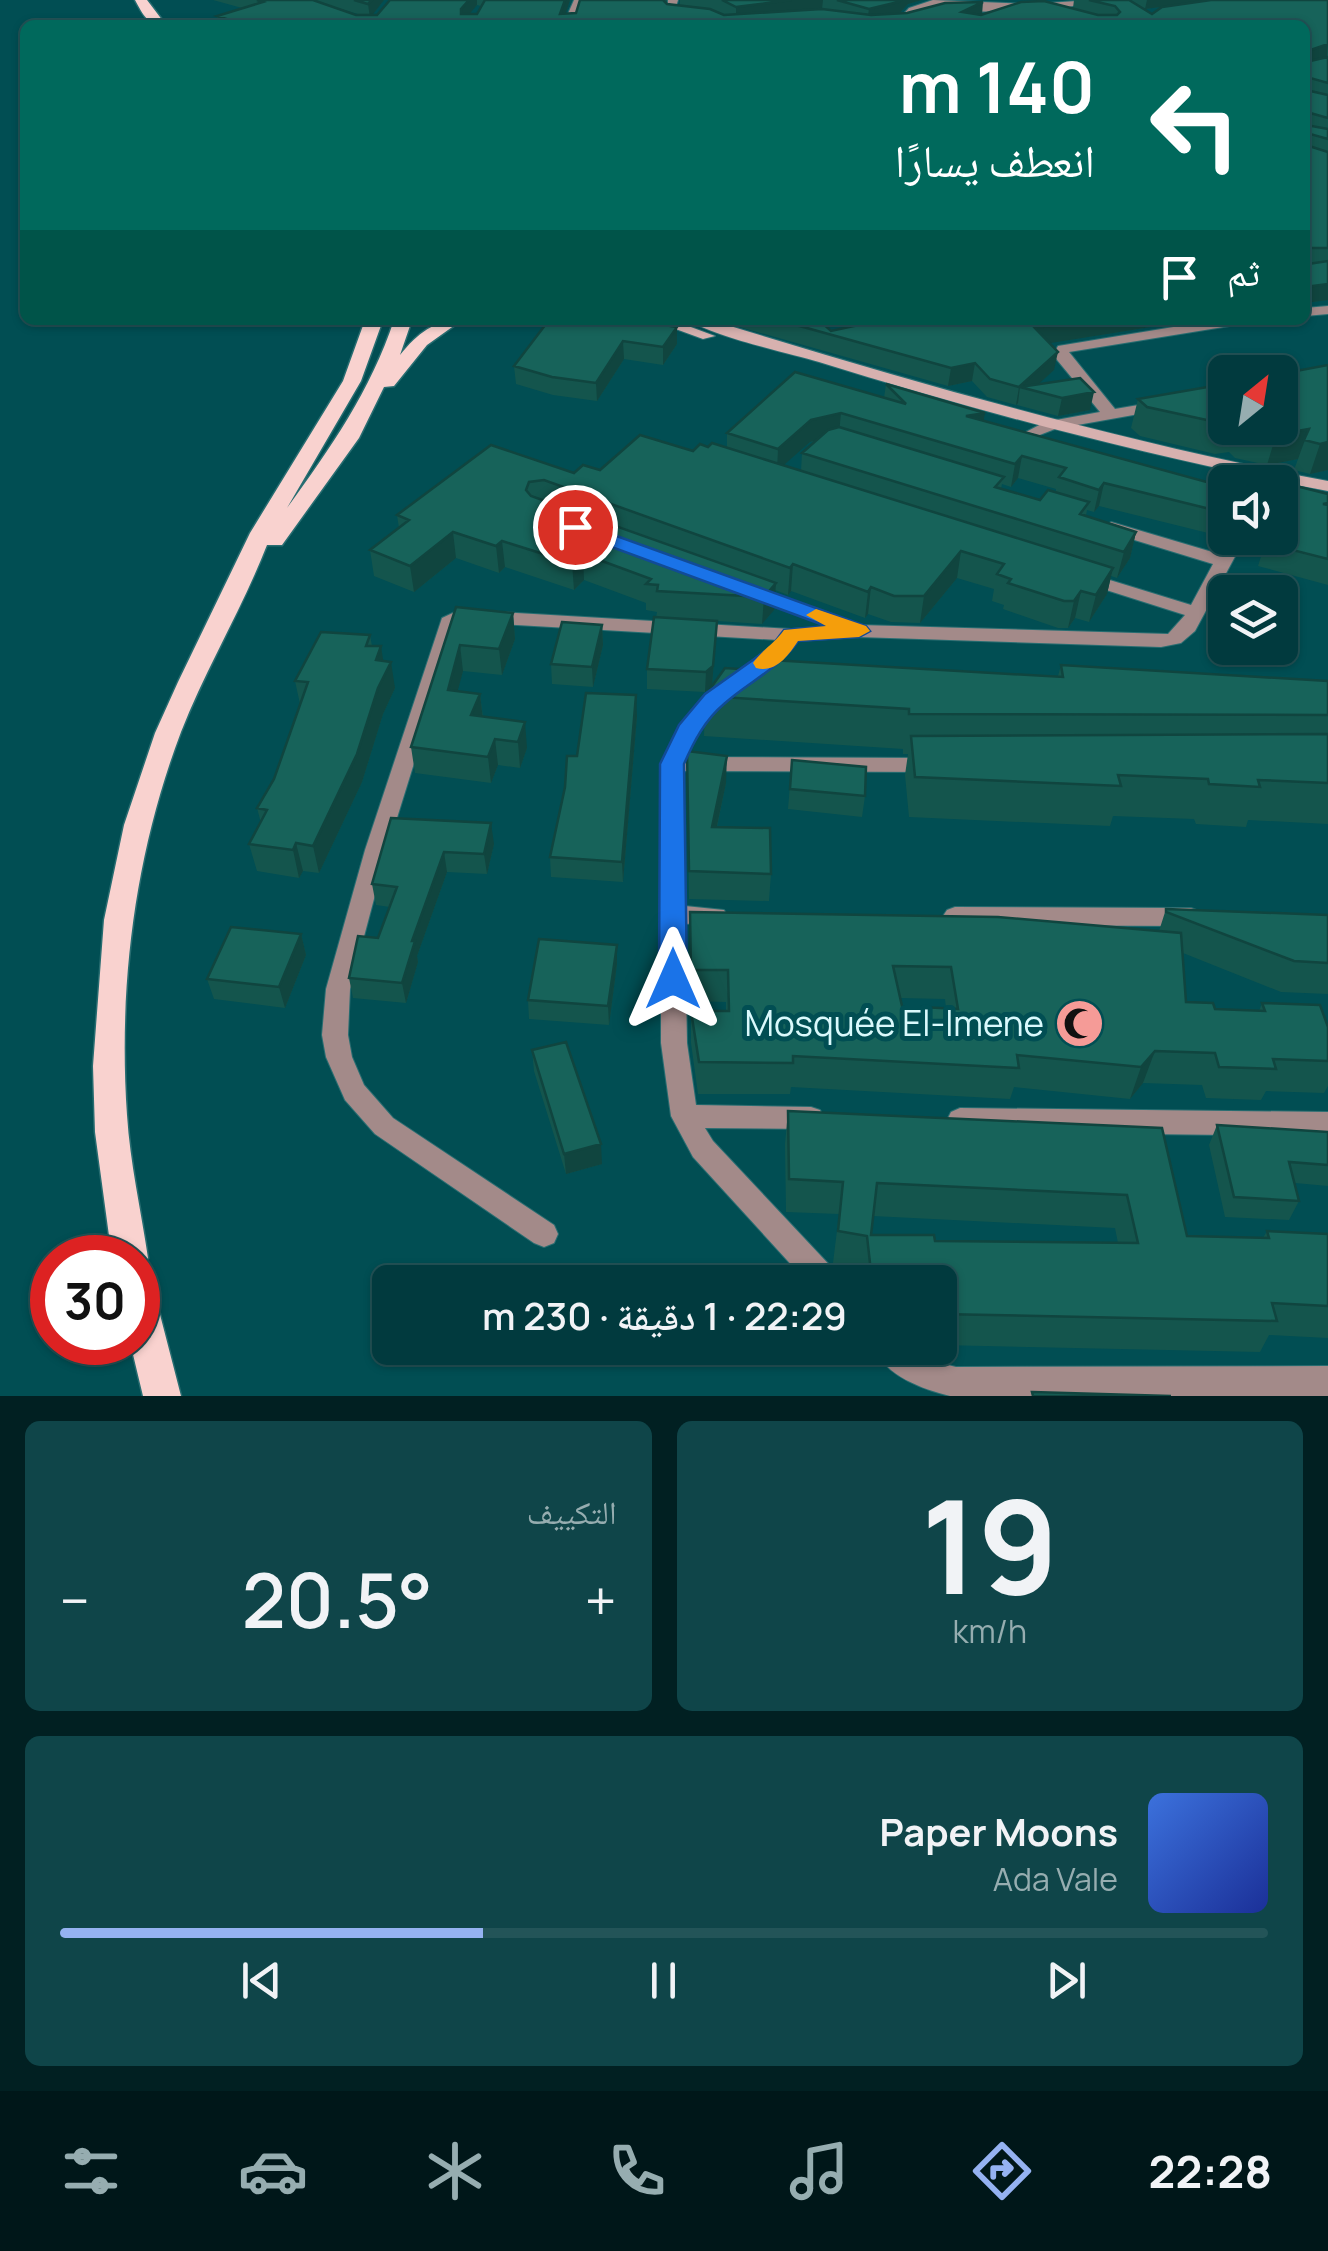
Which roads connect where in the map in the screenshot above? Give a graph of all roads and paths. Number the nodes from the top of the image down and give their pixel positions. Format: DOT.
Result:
graph roads {
  1 [pos="673,0"];
  2 [pos="941,0"];
  3 [pos="1087,0"];
  4 [pos="1028,7"];
  5 [pos="997,17"];
  6 [pos="1074,17"];
  7 [pos="722,20"];
  8 [pos="903,20"];
  9 [pos="372,325"];
  10 [pos="400,325"];
  11 [pos="445,325"];
  12 [pos="675,325"];
  13 [pos="712,325"];
  14 [pos="1114,325"];
  15 [pos="1211,325"];
  16 [pos="1131,338"];
  17 [pos="1187,402"];
  18 [pos="367,404"];
  19 [pos="1112,415"];
  20 [pos="1052,425"];
  21 [pos="1032,433"];
  22 [pos="1208,466"];
  23 [pos="1208,475"];
  24 [pos="1298,484"];
  25 [pos="1328,486"];
  26 [pos="1298,491"];
  27 [pos="1328,500"];
  28 [pos="1096,522"];
  29 [pos="1226,555"];
  30 [pos="254,556"];
  31 [pos="1223,561"];
  32 [pos="1063,571"];
  33 [pos="728,583"];
  34 [pos="1195,612"];
  35 [pos="859,631"];
  36 [pos="791,635"];
  37 [pos="672,764"];
  38 [pos="950,765"];
  39 [pos="673,915"];
  40 [pos="749,916"];
  41 [pos="939,916"];
  42 [pos="1211,918"];
  43 [pos="684,1116"];
  44 [pos="840,1118"];
  45 [pos="938,1120"];
  46 [pos="1328,1124"];
  47 [pos="544,1234"];
  48 [pos="127,1235"];
  49 [pos="810,1265"];
  50 [pos="154,1365"];
  51 [pos="909,1365"];
  52 [pos="1328,1381"];
  53 [pos="162,1396"];
  1 -- 7 [label="street"];
  2 -- 4 [label="street"];
  2 -- 8 [label="street"];
  3 -- 4 [label="street"];
  4 -- 5 [label="street"];
  4 -- 6 [label="street"];
  9 -- 30 [label="main road"];
  10 -- 18 [label="main road"];
  11 -- 18 [label="main road"];
  12 -- 21 [label="street"];
  13 -- 20 [label="street"];
  14 -- 16 [label="street"];
  15 -- 16 [label="street"];
  16 -- 19 [label="street"];
  17 -- 19 [label="street"];
  18 -- 30 [label="main road"];
  19 -- 20 [label="street"];
  20 -- 21 [label="street"];
  20 -- 22 [label="street"];
  21 -- 23 [label="street"];
  24 -- 25 [label="street"];
  26 -- 27 [label="street"];
  28 -- 31 [label="street"];
  29 -- 31 [label="street"];
  30 -- 48 [label="main road"];
  31 -- 34 [label="street"];
  32 -- 34 [label="street"];
  33 -- 35 [label="street"];
  34 -- 35 [label="street"];
  35 -- 36 [label="street"];
  36 -- 37 [label="street"];
  36 -- 47 [label="street"];
  37 -- 38 [label="street"];
  37 -- 39 [label="street"];
  39 -- 40 [label="street"];
  39 -- 43 [label="street"];
  41 -- 42 [label="street"];
  43 -- 44 [label="street"];
  43 -- 49 [label="street"];
  45 -- 46 [label="street"];
  50 -- 53 [label="main road"];
  51 -- 52 [label="street"];
}
